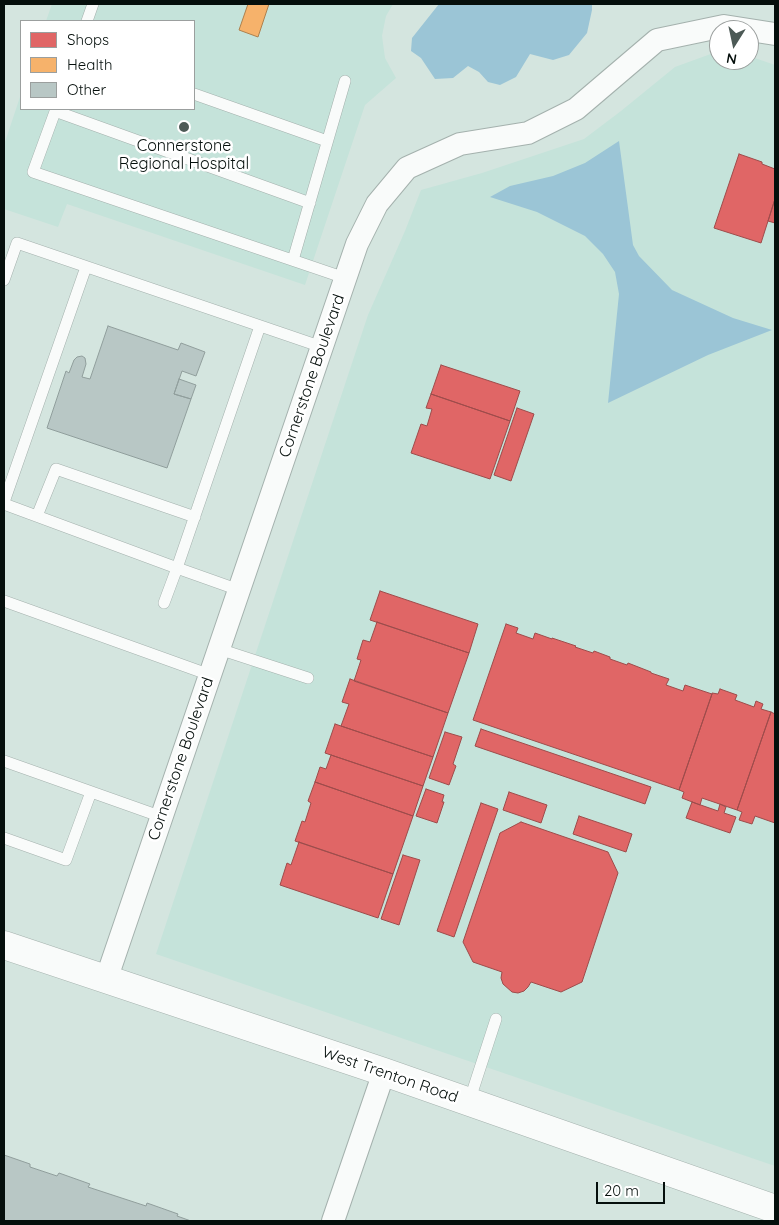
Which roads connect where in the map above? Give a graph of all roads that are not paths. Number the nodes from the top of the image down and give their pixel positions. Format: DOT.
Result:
graph roads {
  1 [pos="93,4"];
  2 [pos="87,20"];
  3 [pos="775,34"];
  4 [pos="345,81"];
  5 [pos="195,94"];
  6 [pos="55,110"];
  7 [pos="327,141"];
  8 [pos="310,203"];
  9 [pos="293,260"];
  10 [pos="86,267"];
  11 [pos="345,278"];
  12 [pos="4,280"];
  13 [pos="260,326"];
  14 [pos="322,347"];
  15 [pos="4,503"];
  16 [pos="37,516"];
  17 [pos="195,517"];
  18 [pos="177,568"];
  19 [pos="239,590"];
  20 [pos="4,601"];
  21 [pos="164,603"];
  22 [pos="219,649"];
  23 [pos="210,675"];
  24 [pos="308,678"];
  25 [pos="4,761"];
  26 [pos="91,792"];
  27 [pos="162,817"];
  28 [pos="4,838"];
  29 [pos="4,944"];
  30 [pos="106,980"];
  31 [pos="496,1019"];
  32 [pos="384,1072"];
  33 [pos="469,1102"];
  34 [pos="775,1209"];
  35 [pos="333,1221"];
  1 -- 2 [label="lane"];
  3 -- 11 [label="street, Cornerstone Boulevard"];
  4 -- 7 [label="lane"];
  5 -- 7 [label="lane"];
  6 -- 8 [label="lane"];
  6 -- 9 [label="lane"];
  7 -- 8 [label="lane"];
  8 -- 9 [label="lane"];
  9 -- 11 [label="lane"];
  10 -- 12 [label="lane"];
  10 -- 13 [label="lane"];
  10 -- 15 [label="lane"];
  11 -- 14 [label="street, Cornerstone Boulevard"];
  13 -- 14 [label="lane"];
  13 -- 17 [label="lane"];
  14 -- 19 [label="street, Cornerstone Boulevard"];
  15 -- 16 [label="lane"];
  16 -- 17 [label="lane"];
  16 -- 18 [label="lane"];
  17 -- 18 [label="lane"];
  18 -- 19 [label="lane"];
  18 -- 21 [label="lane"];
  19 -- 22 [label="street, Cornerstone Boulevard"];
  20 -- 23 [label="lane"];
  22 -- 23 [label="street, Cornerstone Boulevard"];
  22 -- 24 [label="lane"];
  23 -- 27 [label="street, Cornerstone Boulevard"];
  25 -- 26 [label="lane"];
  26 -- 27 [label="lane"];
  26 -- 28 [label="lane"];
  27 -- 30 [label="street, Cornerstone Boulevard"];
  29 -- 30 [label="main road, West Trenton Road"];
  30 -- 32 [label="main road, West Trenton Road"];
  31 -- 33 [label="lane"];
  32 -- 33 [label="main road, West Trenton Road"];
  32 -- 35 [label="street"];
  33 -- 34 [label="main road, West Trenton Road"];
}
